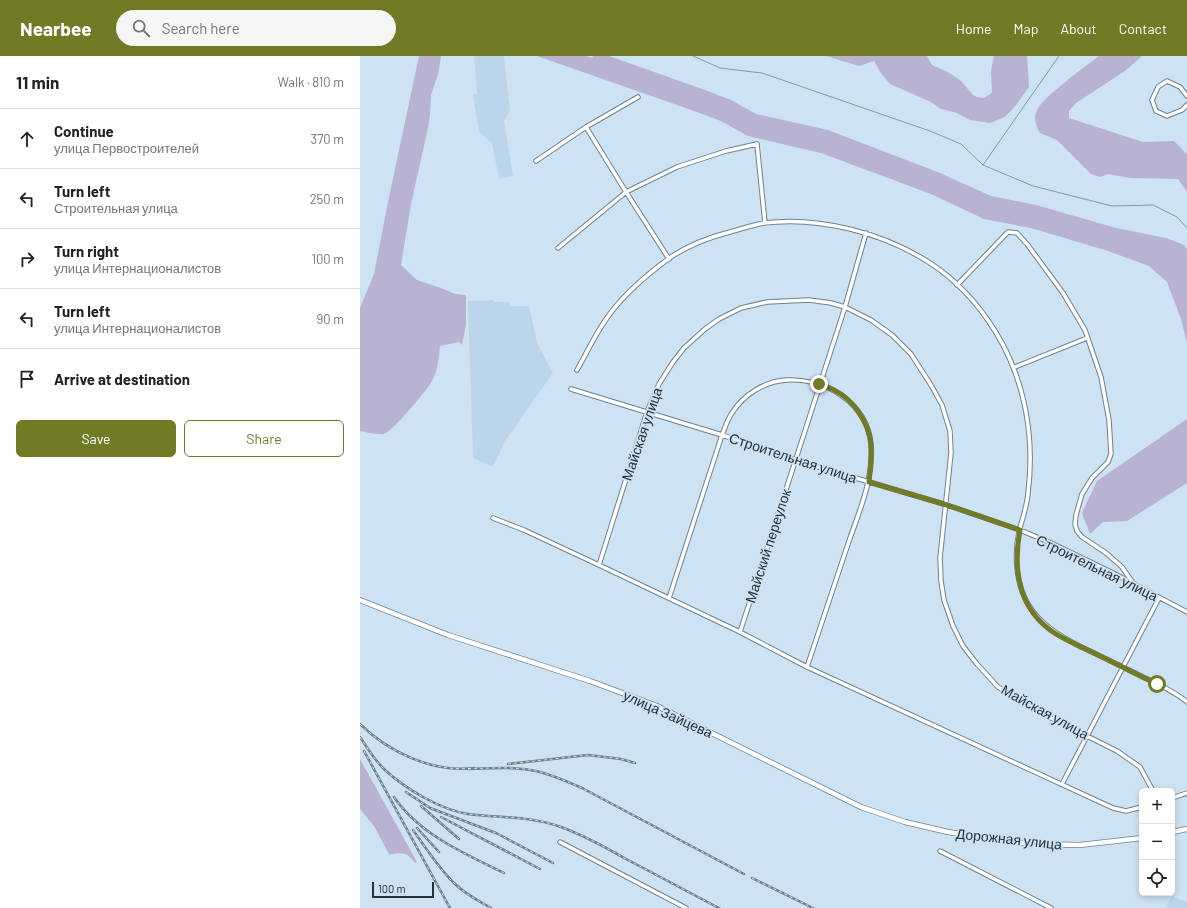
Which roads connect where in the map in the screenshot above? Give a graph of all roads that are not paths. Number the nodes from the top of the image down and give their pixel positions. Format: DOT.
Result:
graph roads {
  1 [pos="1187,96"];
  2 [pos="638,97"];
  3 [pos="1187,105"];
  4 [pos="586,127"];
  5 [pos="536,161"];
  6 [pos="626,192"];
  7 [pos="765,223"];
  8 [pos="866,233"];
  9 [pos="558,248"];
  10 [pos="669,259"];
  11 [pos="957,285"];
  12 [pos="845,307"];
  13 [pos="1088,338"];
  14 [pos="1014,367"];
  15 [pos="577,370"];
  16 [pos="819,384"];
  17 [pos="571,389"];
  18 [pos="647,412"];
  19 [pos="722,435"];
  20 [pos="795,460"];
  21 [pos="869,482"];
  22 [pos="947,505"];
  23 [pos="493,518"];
  24 [pos="1020,530"];
  25 [pos="599,565"];
  26 [pos="1135,585"];
  27 [pos="670,598"];
  28 [pos="1158,598"];
  29 [pos="360,600"];
  30 [pos="1187,612"];
  31 [pos="740,632"];
  32 [pos="807,667"];
  33 [pos="1122,667"];
  34 [pos="1187,702"];
  35 [pos="1086,736"];
  36 [pos="1062,784"];
  37 [pos="1151,788"];
  38 [pos="1187,793"];
  39 [pos="1175,797"];
  40 [pos="1139,808"];
  41 [pos="1187,829"];
  42 [pos="1175,831"];
  43 [pos="948,832"];
  44 [pos="1139,838"];
  45 [pos="560,842"];
  46 [pos="940,851"];
  47 [pos="686,908"];
  48 [pos="1051,908"];
  1 -- 3 [label="street"];
  2 -- 4 [label="street"];
  4 -- 5 [label="street"];
  4 -- 6 [label="street"];
  6 -- 7 [label="street"];
  6 -- 9 [label="street"];
  6 -- 10 [label="street"];
  7 -- 8 [label="street"];
  7 -- 10 [label="street"];
  8 -- 11 [label="street"];
  8 -- 12 [label="street, Майский переулок"];
  10 -- 15 [label="street"];
  11 -- 13 [label="street"];
  11 -- 14 [label="street"];
  12 -- 16 [label="street, Майский переулок"];
  12 -- 18 [label="street, Майская улица"];
  12 -- 22 [label="street, Майская улица"];
  13 -- 14 [label="street"];
  13 -- 26 [label="street"];
  14 -- 24 [label="street"];
  16 -- 19 [label="street"];
  16 -- 20 [label="street, Майский переулок"];
  16 -- 21 [label="street"];
  17 -- 18 [label="street, Строительная улица"];
  18 -- 19 [label="street, Строительная улица"];
  18 -- 25 [label="street, Майская улица"];
  19 -- 20 [label="street, Строительная улица"];
  19 -- 27 [label="street"];
  20 -- 21 [label="street, Строительная улица"];
  20 -- 31 [label="street, Майский переулок"];
  21 -- 22 [label="street, Строительная улица"];
  21 -- 32 [label="street"];
  22 -- 24 [label="street, Строительная улица"];
  22 -- 35 [label="street, Майская улица"];
  23 -- 25 [label="street"];
  24 -- 26 [label="street, Строительная улица"];
  24 -- 33 [label="street"];
  25 -- 27 [label="street"];
  26 -- 28 [label="street, Строительная улица"];
  27 -- 31 [label="street"];
  28 -- 30 [label="street, Строительная улица"];
  28 -- 33 [label="street"];
  29 -- 43 [label="street, улица Зайцева"];
  31 -- 32 [label="street"];
  32 -- 36 [label="street"];
  33 -- 34 [label="street"];
  33 -- 35 [label="street"];
  35 -- 36 [label="street"];
  35 -- 37 [label="street, Майская улица"];
  36 -- 40 [label="street"];
  38 -- 39 [label="street"];
  41 -- 42 [label="street"];
  43 -- 44 [label="street, Дорожная улица"];
  45 -- 47 [label="street"];
  46 -- 48 [label="street"];
}
